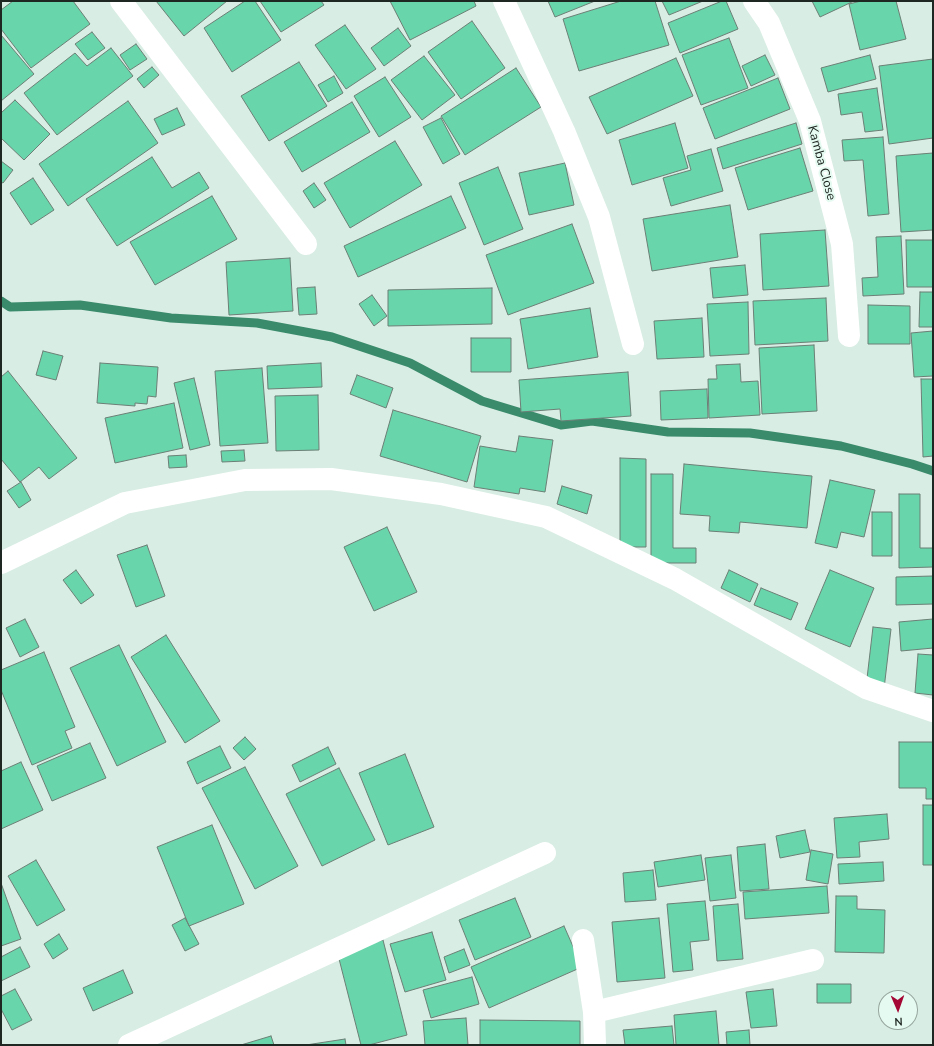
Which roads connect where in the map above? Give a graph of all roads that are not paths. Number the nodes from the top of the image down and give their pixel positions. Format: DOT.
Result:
graph roads {
  1 [pos="121,1"];
  2 [pos="504,1"];
  3 [pos="754,1"];
  4 [pos="306,244"];
  5 [pos="849,336"];
  6 [pos="632,344"];
  7 [pos="1,563"];
  8 [pos="933,711"];
  9 [pos="545,852"];
  10 [pos="583,940"];
  11 [pos="813,960"];
  12 [pos="594,1012"];
  13 [pos="129,1045"];
  14 [pos="595,1045"];
  1 -- 4 [label="street"];
  2 -- 6 [label="street"];
  3 -- 5 [label="street, Kamba Close"];
  7 -- 8 [label="street"];
  9 -- 13 [label="street"];
  10 -- 12 [label="street"];
  11 -- 12 [label="street"];
  12 -- 14 [label="street"];
}
